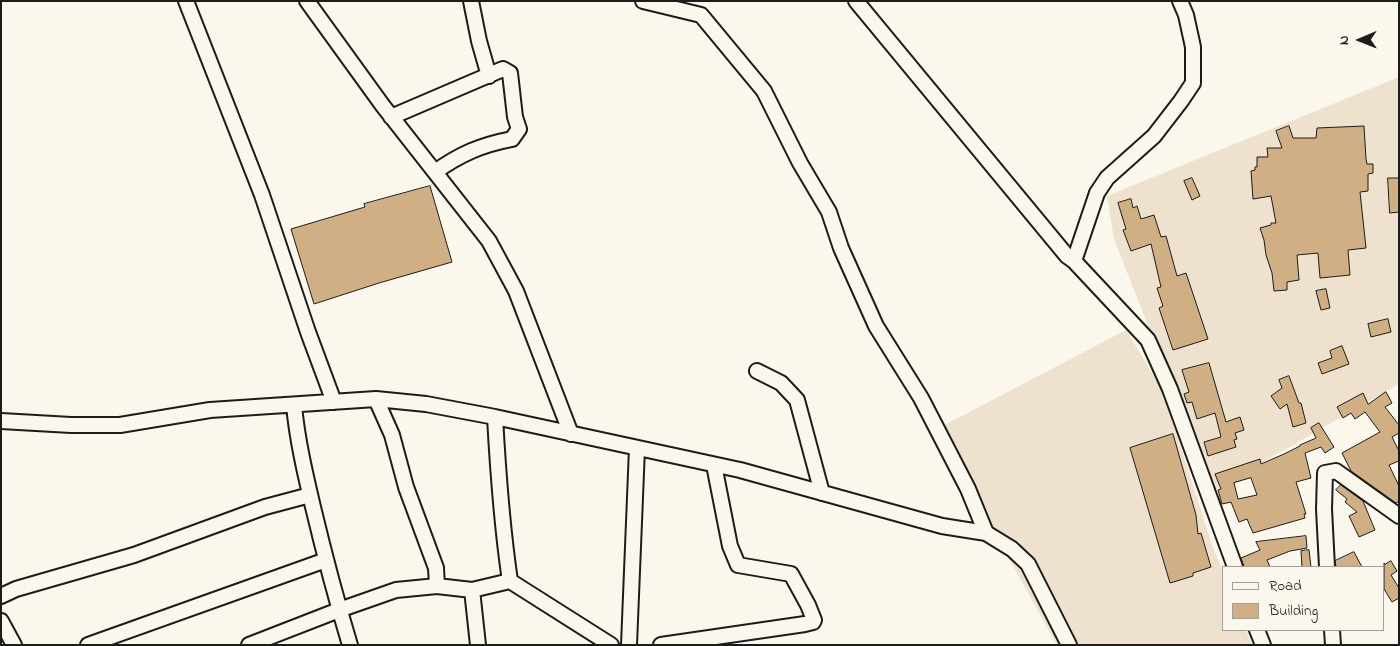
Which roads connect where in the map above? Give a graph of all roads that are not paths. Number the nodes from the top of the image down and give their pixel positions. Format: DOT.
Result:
graph roads {
  1 [pos="186,1"];
  2 [pos="307,1"];
  3 [pos="471,1"];
  4 [pos="643,1"];
  5 [pos="856,1"];
  6 [pos="1180,1"];
  7 [pos="490,76"];
  8 [pos="391,117"];
  9 [pos="434,172"];
  10 [pos="1074,261"];
  11 [pos="758,371"];
  12 [pos="376,400"];
  13 [pos="334,402"];
  14 [pos="294,405"];
  15 [pos="495,417"];
  16 [pos="1,421"];
  17 [pos="571,434"];
  18 [pos="637,448"];
  19 [pos="714,465"];
  20 [pos="822,493"];
  21 [pos="310,495"];
  22 [pos="1399,516"];
  23 [pos="986,533"];
  24 [pos="326,560"];
  25 [pos="1235,566"];
  26 [pos="1327,566"];
  27 [pos="510,581"];
  28 [pos="437,586"];
  29 [pos="472,590"];
  30 [pos="1,596"];
  31 [pos="339,610"];
  32 [pos="1,621"];
  33 [pos="1257,631"];
  34 [pos="1332,631"];
  35 [pos="695,643"];
  36 [pos="14,644"];
  37 [pos="88,645"];
  38 [pos="249,645"];
  39 [pos="350,645"];
  40 [pos="478,645"];
  41 [pos="611,645"];
  42 [pos="629,645"];
  43 [pos="661,645"];
  44 [pos="1069,645"];
  45 [pos="1263,645"];
  46 [pos="1333,645"];
  1 -- 13 [label="street"];
  2 -- 8 [label="street"];
  3 -- 7 [label="street"];
  4 -- 23 [label="street"];
  5 -- 10 [label="street"];
  6 -- 10 [label="street"];
  7 -- 8 [label="street"];
  7 -- 9 [label="street"];
  8 -- 9 [label="street"];
  9 -- 17 [label="street"];
  10 -- 25 [label="street"];
  11 -- 20 [label="street"];
  12 -- 13 [label="street"];
  12 -- 15 [label="street"];
  12 -- 28 [label="street"];
  13 -- 14 [label="street"];
  14 -- 16 [label="street"];
  14 -- 21 [label="street"];
  15 -- 17 [label="street"];
  15 -- 27 [label="street"];
  17 -- 18 [label="street"];
  18 -- 19 [label="street"];
  18 -- 42 [label="street"];
  19 -- 20 [label="street"];
  19 -- 35 [label="street"];
  20 -- 23 [label="street"];
  21 -- 24 [label="street"];
  21 -- 30 [label="street"];
  22 -- 26 [label="street"];
  23 -- 44 [label="street"];
  24 -- 31 [label="street"];
  24 -- 37 [label="street"];
  27 -- 29 [label="street"];
  27 -- 41 [label="street"];
  28 -- 29 [label="street"];
  28 -- 31 [label="street"];
  29 -- 40 [label="street"];
  31 -- 38 [label="street"];
  31 -- 39 [label="street"];
  32 -- 36 [label="street"];
  33 -- 45 [label="street"];
  34 -- 46 [label="street"];
  35 -- 43 [label="street"];
}
